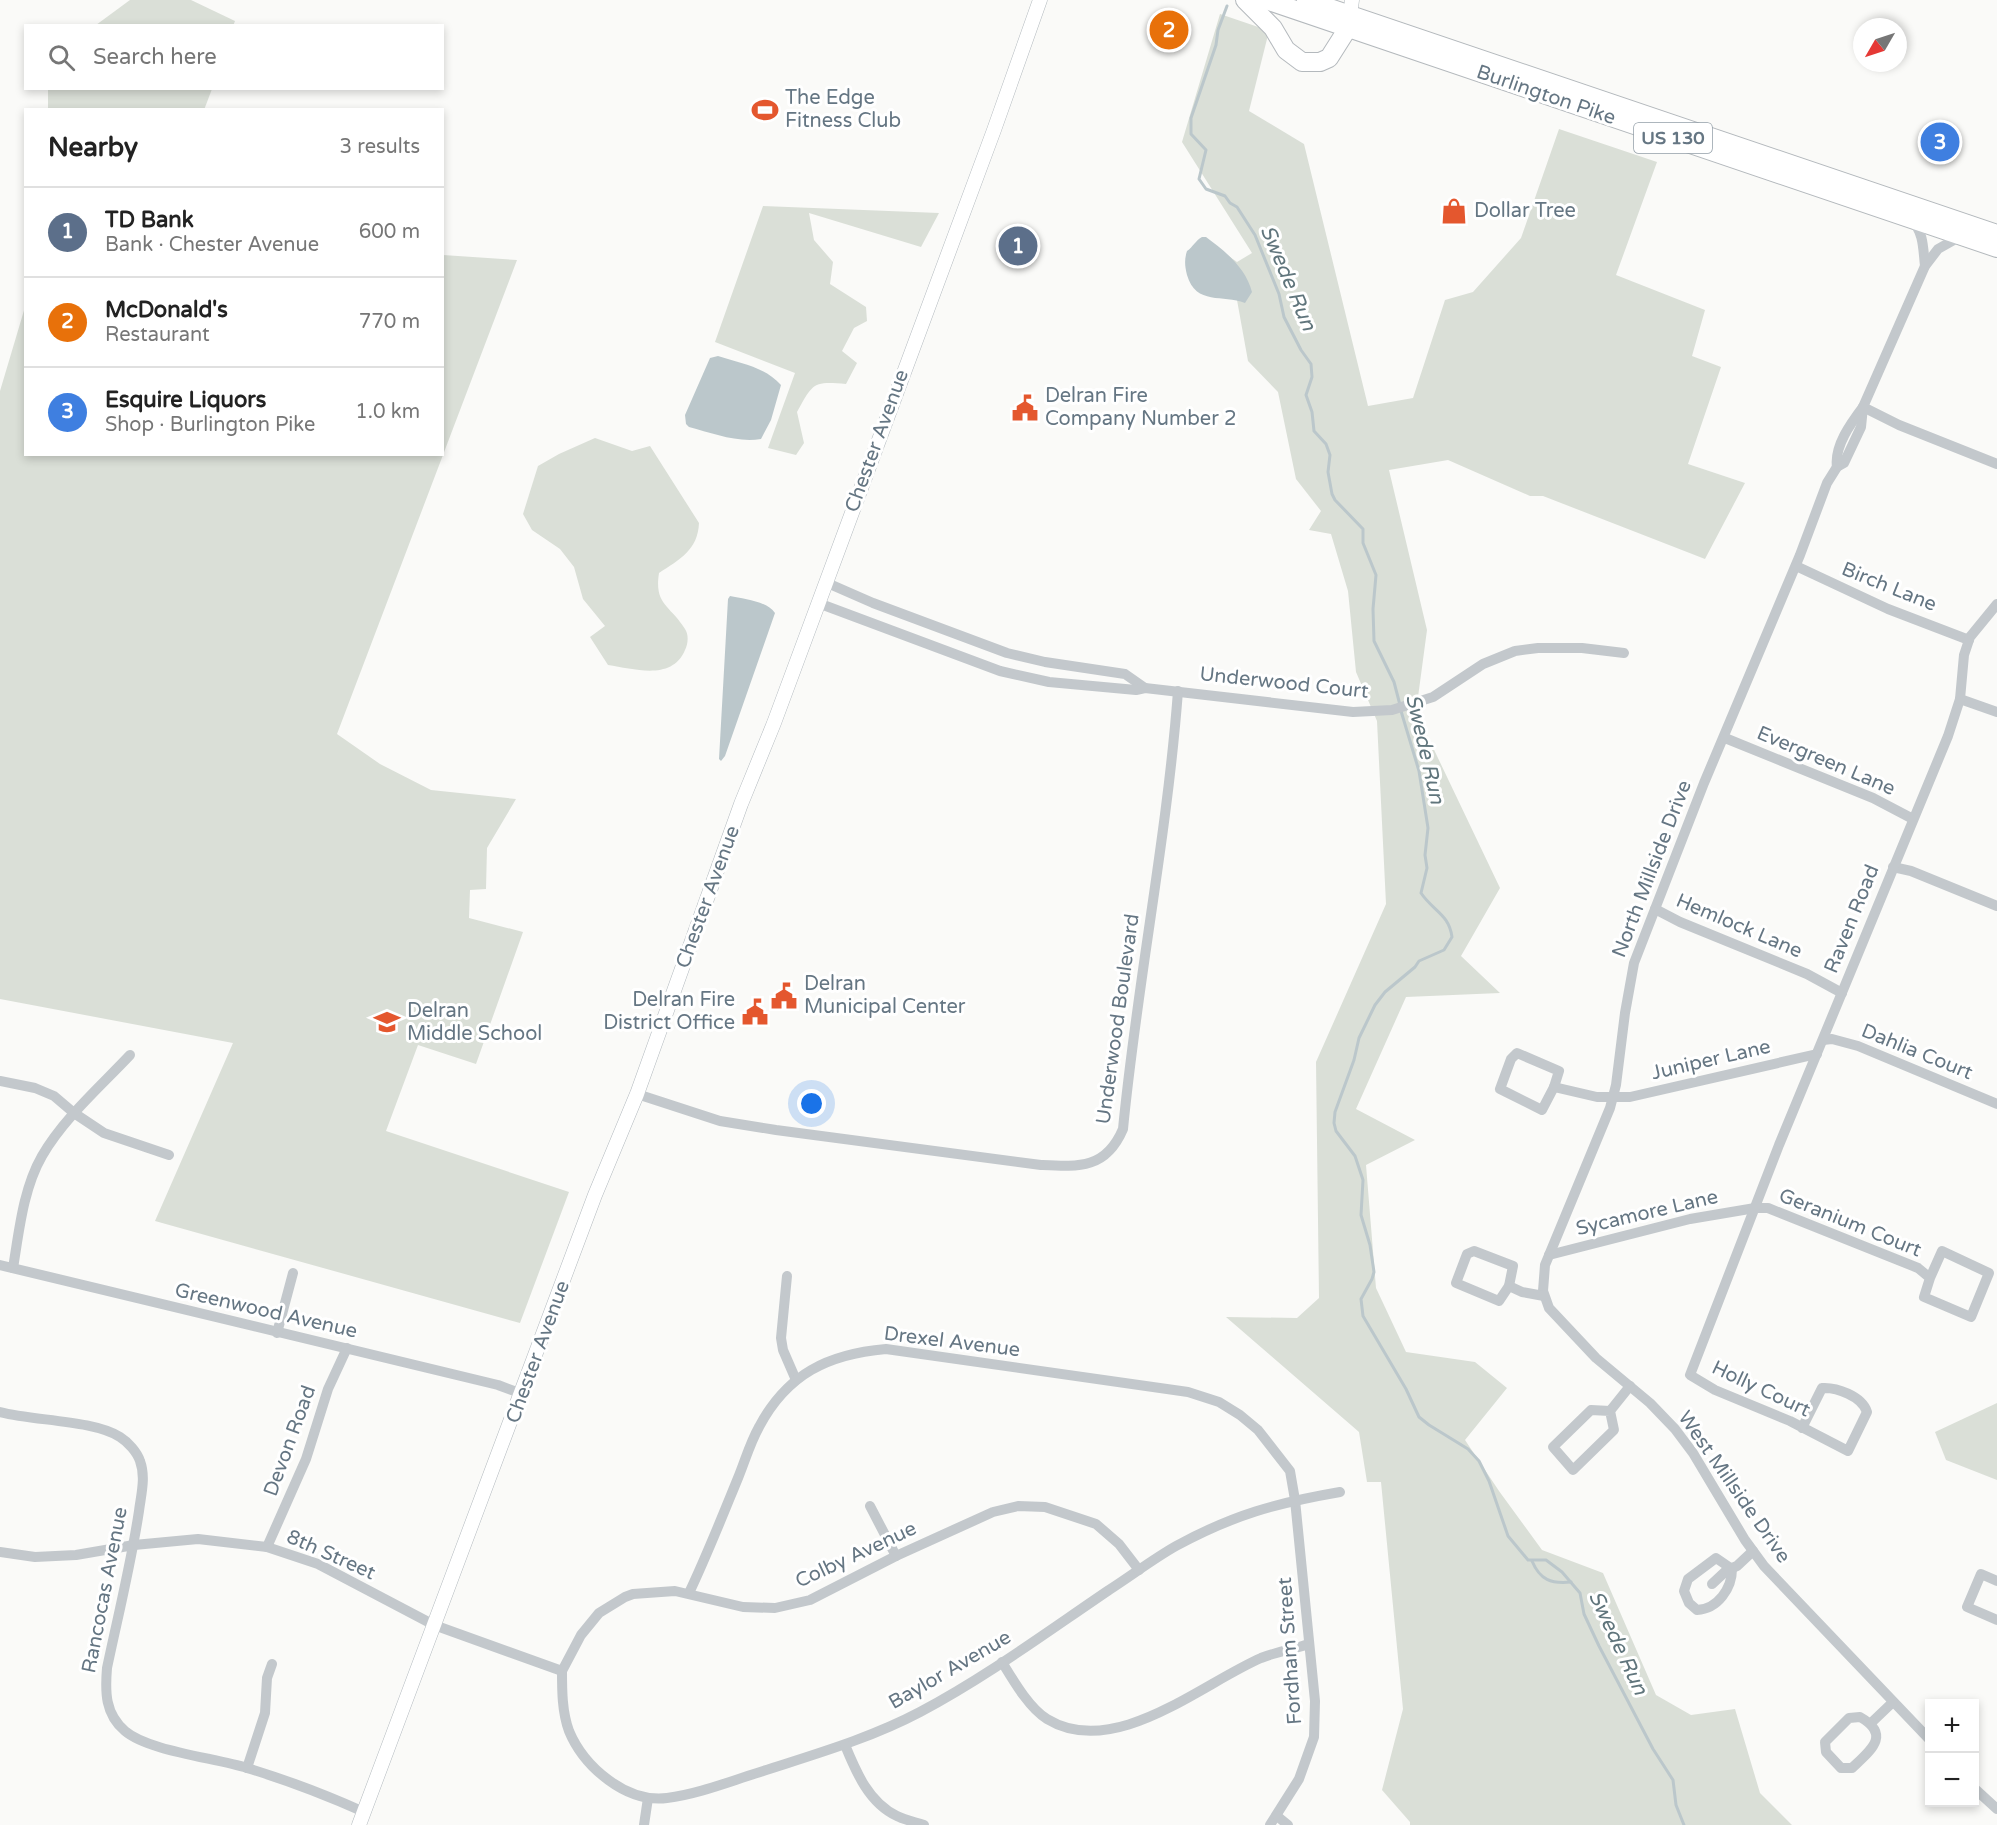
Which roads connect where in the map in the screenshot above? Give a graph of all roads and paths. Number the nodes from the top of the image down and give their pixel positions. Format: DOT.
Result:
graph roads {
  1 [pos="1040,0"];
  2 [pos="1245,0"];
  3 [pos="1266,0"];
  4 [pos="1306,0"];
  5 [pos="1350,14"];
  6 [pos="1912,220"];
  7 [pos="1997,234"];
  8 [pos="1960,236"];
  9 [pos="1997,248"];
  10 [pos="1925,266"];
  11 [pos="1863,407"];
  12 [pos="1997,464"];
  13 [pos="1796,566"];
  14 [pos="825,582"];
  15 [pos="818,603"];
  16 [pos="1997,604"];
  17 [pos="1969,640"];
  18 [pos="1624,652"];
  19 [pos="1145,688"];
  20 [pos="1178,691"];
  21 [pos="1960,699"];
  22 [pos="1997,712"];
  23 [pos="1725,738"];
  24 [pos="1912,819"];
  25 [pos="1893,867"];
  26 [pos="1997,906"];
  27 [pos="1655,909"];
  28 [pos="1842,993"];
  29 [pos="1822,1040"];
  30 [pos="1816,1054"];
  31 [pos="130,1055"];
  32 [pos="0,1081"];
  33 [pos="1554,1087"];
  34 [pos="637,1094"];
  35 [pos="1613,1098"];
  36 [pos="1997,1104"];
  37 [pos="74,1113"];
  38 [pos="169,1155"];
  39 [pos="1755,1208"];
  40 [pos="1549,1255"];
  41 [pos="0,1265"];
  42 [pos="13,1268"];
  43 [pos="293,1273"];
  44 [pos="787,1276"];
  45 [pos="1930,1278"];
  46 [pos="1509,1286"];
  47 [pos="1544,1296"];
  48 [pos="277,1333"];
  49 [pos="346,1348"];
  50 [pos="796,1380"];
  51 [pos="1630,1386"];
  52 [pos="522,1394"];
  53 [pos="1610,1411"];
  54 [pos="0,1412"];
  55 [pos="1803,1428"];
  56 [pos="1340,1492"];
  57 [pos="1295,1500"];
  58 [pos="870,1506"];
  59 [pos="134,1545"];
  60 [pos="267,1547"];
  61 [pos="1753,1551"];
  62 [pos="0,1552"];
  63 [pos="896,1556"];
  64 [pos="1732,1569"];
  65 [pos="1139,1570"];
  66 [pos="1997,1581"];
  67 [pos="1712,1584"];
  68 [pos="689,1593"];
  69 [pos="1997,1620"];
  70 [pos="434,1625"];
  71 [pos="1309,1644"];
  72 [pos="1002,1662"];
  73 [pos="272,1664"];
  74 [pos="561,1671"];
  75 [pos="1893,1702"];
  76 [pos="1870,1723"];
  77 [pos="1925,1736"];
  78 [pos="845,1745"];
  79 [pos="247,1768"];
  80 [pos="1979,1793"];
  81 [pos="648,1798"];
  82 [pos="1997,1809"];
  83 [pos="361,1819"];
  84 [pos="1273,1820"];
  85 [pos="644,1825"];
  86 [pos="924,1825"];
  87 [pos="1288,1825"];
  1 -- 14 [label="street, Chester Avenue"];
  2 -- 5 [label="highway"];
  3 -- 5 [label="highway, Burlington Pike / US 130"];
  4 -- 5 [label="highway, Burlington Pike / US 130"];
  5 -- 6 [label="highway, Burlington Pike / US 130"];
  5 -- 7 [label="highway, Burlington Pike / US 130"];
  6 -- 8 [label="highway, Burlington Pike / US 130"];
  6 -- 10 [label="street"];
  8 -- 9 [label="highway, Burlington Pike / US 130"];
  8 -- 10 [label="street, North Millside Drive"];
  10 -- 11 [label="street, North Millside Drive"];
  11 -- 12 [label="street"];
  11 -- 13 [label="street, North Millside Drive"];
  13 -- 17 [label="street, Birch Lane"];
  13 -- 23 [label="street, North Millside Drive"];
  14 -- 15 [label="street, Chester Avenue"];
  14 -- 19 [label="street"];
  15 -- 19 [label="street"];
  15 -- 34 [label="street, Chester Avenue"];
  16 -- 17 [label="street"];
  17 -- 21 [label="street, Raven Road"];
  18 -- 20 [label="street, Underwood Court"];
  19 -- 20 [label="street"];
  20 -- 34 [label="street, Underwood Boulevard"];
  21 -- 22 [label="street"];
  21 -- 24 [label="street, Raven Road"];
  23 -- 24 [label="street, Evergreen Lane"];
  23 -- 27 [label="street, North Millside Drive"];
  24 -- 25 [label="street, Raven Road"];
  25 -- 26 [label="street"];
  25 -- 28 [label="street, Raven Road"];
  27 -- 28 [label="street, Hemlock Lane"];
  27 -- 35 [label="street, North Millside Drive"];
  28 -- 29 [label="street, Raven Road"];
  29 -- 30 [label="street, Raven Road"];
  29 -- 36 [label="street, Dahlia Court"];
  30 -- 35 [label="street, Juniper Lane"];
  30 -- 39 [label="street, Raven Road"];
  31 -- 37 [label="street"];
  32 -- 37 [label="street"];
  33 -- 33 [label="street"];
  33 -- 35 [label="street, Juniper Lane"];
  34 -- 52 [label="street, Chester Avenue"];
  35 -- 40 [label="street, North Millside Drive"];
  37 -- 38 [label="street"];
  37 -- 42 [label="street"];
  39 -- 40 [label="street, Sycamore Lane"];
  39 -- 45 [label="street, Geranium Court"];
  39 -- 55 [label="street, Holly Court"];
  40 -- 47 [label="street, North Millside Drive"];
  41 -- 42 [label="street, Greenwood Avenue"];
  42 -- 48 [label="street, Greenwood Avenue"];
  43 -- 48 [label="street"];
  44 -- 50 [label="street"];
  45 -- 45 [label="street, Geranium Court"];
  46 -- 46 [label="street"];
  46 -- 47 [label="street"];
  47 -- 51 [label="street, West Millside Drive"];
  48 -- 49 [label="street, Greenwood Avenue"];
  49 -- 52 [label="street, Greenwood Avenue"];
  49 -- 60 [label="street, Devon Road"];
  50 -- 57 [label="street, Drexel Avenue"];
  50 -- 68 [label="street, Drexel Avenue"];
  51 -- 53 [label="street"];
  51 -- 61 [label="street, West Millside Drive"];
  52 -- 70 [label="street, Chester Avenue"];
  53 -- 53 [label="street"];
  54 -- 59 [label="street, Rancocas Avenue"];
  55 -- 55 [label="street, Holly Court"];
  56 -- 57 [label="street, Baylor Avenue"];
  57 -- 65 [label="street, Baylor Avenue"];
  57 -- 71 [label="street, Fordham Street"];
  58 -- 63 [label="street"];
  59 -- 60 [label="street, 8th Street"];
  59 -- 62 [label="street, 8th Street"];
  59 -- 79 [label="street, Rancocas Avenue"];
  60 -- 70 [label="street, 8th Street"];
  61 -- 64 [label="street"];
  61 -- 75 [label="street, West Millside Drive"];
  63 -- 65 [label="street, Colby Avenue"];
  63 -- 68 [label="street, Colby Avenue"];
  64 -- 64 [label="street"];
  64 -- 67 [label="street"];
  65 -- 72 [label="street, Baylor Avenue"];
  66 -- 69 [label="street"];
  68 -- 74 [label="street, Colby Avenue"];
  70 -- 74 [label="street, 8th Street"];
  70 -- 83 [label="street, Chester Avenue"];
  71 -- 72 [label="street"];
  71 -- 84 [label="street, Fordham Street"];
  72 -- 78 [label="street, Baylor Avenue"];
  73 -- 79 [label="street"];
  74 -- 81 [label="street, Baylor Avenue"];
  75 -- 76 [label="street"];
  75 -- 77 [label="street, West Millside Drive"];
  76 -- 76 [label="street"];
  78 -- 81 [label="street, Baylor Avenue"];
  78 -- 86 [label="street"];
  79 -- 83 [label="street, Rancocas Avenue"];
  80 -- 82 [label="street"];
  81 -- 85 [label="street"];
  84 -- 87 [label="street"];
}
